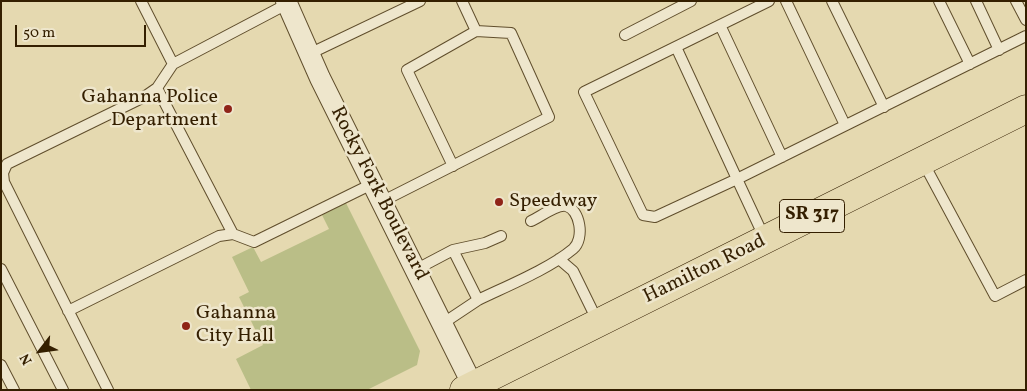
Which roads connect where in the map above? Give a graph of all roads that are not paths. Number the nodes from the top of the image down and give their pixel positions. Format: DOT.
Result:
graph roads {
  1 [pos="141,1"];
  2 [pos="420,1"];
  3 [pos="462,1"];
  4 [pos="691,1"];
  5 [pos="769,1"];
  6 [pos="786,1"];
  7 [pos="832,1"];
  8 [pos="939,1"];
  9 [pos="976,1"];
  10 [pos="1016,1"];
  11 [pos="287,3"];
  12 [pos="1026,20"];
  13 [pos="720,25"];
  14 [pos="476,31"];
  15 [pos="625,35"];
  16 [pos="1026,36"];
  17 [pos="676,47"];
  18 [pos="999,50"];
  19 [pos="309,54"];
  20 [pos="173,64"];
  21 [pos="970,64"];
  22 [pos="157,88"];
  23 [pos="884,106"];
  24 [pos="1026,109"];
  25 [pos="845,126"];
  26 [pos="782,157"];
  27 [pos="922,161"];
  28 [pos="453,166"];
  29 [pos="737,179"];
  30 [pos="372,184"];
  31 [pos="382,202"];
  32 [pos="531,221"];
  33 [pos="234,234"];
  34 [pos="500,236"];
  35 [pos="766,240"];
  36 [pos="453,250"];
  37 [pos="559,259"];
  38 [pos="1,269"];
  39 [pos="415,270"];
  40 [pos="1026,280"];
  41 [pos="478,300"];
  42 [pos="68,310"];
  43 [pos="598,322"];
  44 [pos="442,324"];
  45 [pos="1,365"];
  46 [pos="470,388"];
  47 [pos="14,390"];
  48 [pos="63,390"];
  49 [pos="108,390"];
  1 -- 20 [label="lane"];
  2 -- 19 [label="lane"];
  3 -- 14 [label="lane"];
  4 -- 15 [label="lane"];
  5 -- 13 [label="lane"];
  6 -- 25 [label="lane"];
  7 -- 23 [label="lane"];
  8 -- 21 [label="lane"];
  9 -- 18 [label="lane"];
  10 -- 12 [label="lane"];
  11 -- 19 [label="street, Rocky Fork Boulevard"];
  11 -- 20 [label="lane"];
  13 -- 17 [label="lane"];
  13 -- 26 [label="lane"];
  14 -- 28 [label="lane"];
  14 -- 28 [label="lane"];
  16 -- 18 [label="lane"];
  17 -- 29 [label="lane"];
  17 -- 29 [label="lane"];
  18 -- 21 [label="lane"];
  19 -- 30 [label="street, Rocky Fork Boulevard"];
  20 -- 22 [label="lane"];
  21 -- 23 [label="lane"];
  22 -- 33 [label="lane"];
  22 -- 42 [label="lane"];
  23 -- 25 [label="lane"];
  24 -- 27 [label="main road, Hamilton Road / SR 317"];
  25 -- 26 [label="lane"];
  26 -- 29 [label="lane"];
  27 -- 35 [label="main road, Hamilton Road / SR 317"];
  27 -- 40 [label="lane"];
  28 -- 31 [label="lane"];
  29 -- 35 [label="lane"];
  30 -- 31 [label="street, Rocky Fork Boulevard"];
  30 -- 33 [label="lane"];
  31 -- 39 [label="street, Rocky Fork Boulevard"];
  32 -- 37 [label="lane"];
  33 -- 42 [label="lane"];
  34 -- 36 [label="lane"];
  35 -- 43 [label="main road, Hamilton Road / SR 317"];
  36 -- 39 [label="lane"];
  36 -- 41 [label="lane"];
  37 -- 41 [label="lane"];
  37 -- 43 [label="lane"];
  38 -- 48 [label="lane"];
  39 -- 44 [label="street, Rocky Fork Boulevard"];
  41 -- 44 [label="lane"];
  42 -- 49 [label="lane"];
  43 -- 46 [label="main road, Hamilton Road / SR 317"];
  44 -- 46 [label="street, Rocky Fork Boulevard"];
  45 -- 47 [label="lane"];
}
